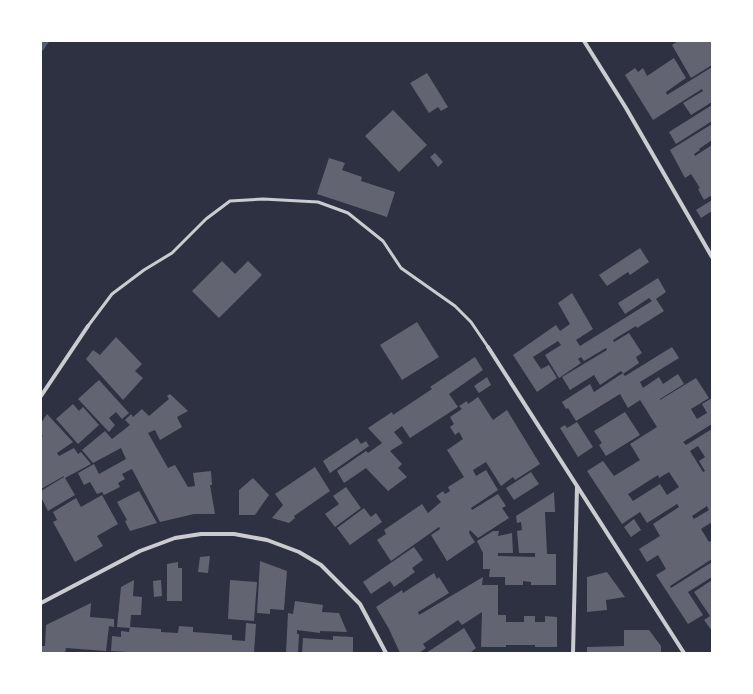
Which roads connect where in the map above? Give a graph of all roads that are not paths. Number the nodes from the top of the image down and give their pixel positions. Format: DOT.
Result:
graph roads {
  1 [pos="584,41"];
  2 [pos="712,257"];
  3 [pos="88,326"];
  4 [pos="488,347"];
  5 [pos="41,396"];
  6 [pos="577,487"];
  7 [pos="41,603"];
  8 [pos="381,643"];
  9 [pos="381,653"];
  10 [pos="386,653"];
  11 [pos="573,653"];
  12 [pos="684,653"];
  1 -- 2 [label="street"];
  3 -- 4 [label="lane"];
  3 -- 5 [label="street"];
  4 -- 6 [label="street"];
  6 -- 11 [label="street"];
  6 -- 12 [label="street"];
  7 -- 8 [label="street"];
  8 -- 9 [label="street"];
  8 -- 10 [label="street"];
}
